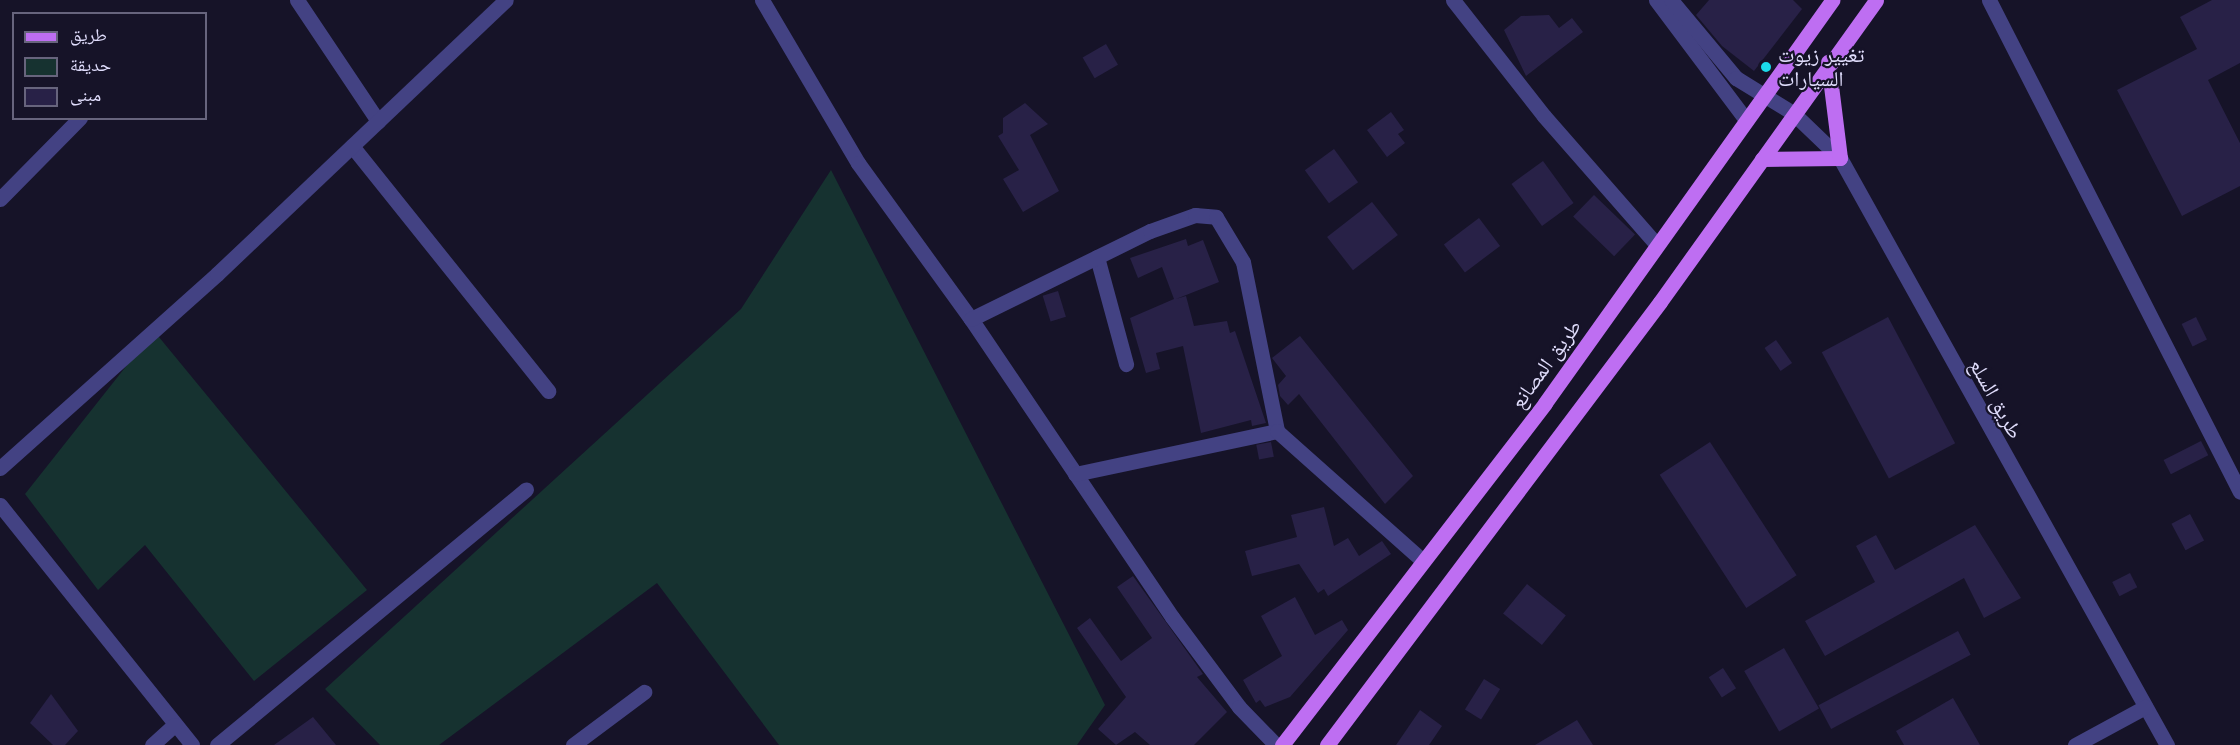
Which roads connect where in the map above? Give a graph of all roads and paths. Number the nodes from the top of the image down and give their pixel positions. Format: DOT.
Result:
graph roads {
  1 [pos="297,0"];
  2 [pos="506,0"];
  3 [pos="762,0"];
  4 [pos="1453,0"];
  5 [pos="1656,0"];
  6 [pos="1671,0"];
  7 [pos="1832,0"];
  8 [pos="1876,0"];
  9 [pos="1989,0"];
  10 [pos="1828,62"];
  11 [pos="1765,95"];
  12 [pos="1793,113"];
  13 [pos="78,120"];
  14 [pos="1746,120"];
  15 [pos="378,121"];
  16 [pos="352,146"];
  17 [pos="1840,158"];
  18 [pos="1762,159"];
  19 [pos="0,200"];
  20 [pos="1657,245"];
  21 [pos="1097,257"];
  22 [pos="971,319"];
  23 [pos="1126,364"];
  24 [pos="548,391"];
  25 [pos="1277,431"];
  26 [pos="0,468"];
  27 [pos="1075,474"];
  28 [pos="526,489"];
  29 [pos="2240,492"];
  30 [pos="2,513"];
  31 [pos="1423,561"];
  32 [pos="644,692"];
  33 [pos="2145,707"];
  34 [pos="174,725"];
  35 [pos="2080,744"];
  36 [pos="152,745"];
  37 [pos="192,745"];
  38 [pos="216,745"];
  39 [pos="573,745"];
  40 [pos="1276,745"];
  41 [pos="1282,745"];
  42 [pos="1327,745"];
  43 [pos="2167,745"];
  1 -- 15 [label="street"];
  2 -- 15 [label="street"];
  3 -- 22 [label="street"];
  4 -- 20 [label="street"];
  5 -- 14 [label="street"];
  6 -- 11 [label="street, طريق السلع"];
  7 -- 11 [label="main road, طريق المصانع"];
  8 -- 10 [label="main road"];
  9 -- 29 [label="street"];
  10 -- 12 [label="main road"];
  10 -- 17 [label="main road"];
  11 -- 12 [label="street, طريق السلع"];
  11 -- 14 [label="main road, طريق المصانع"];
  12 -- 17 [label="street, طريق السلع"];
  12 -- 18 [label="main road"];
  13 -- 19 [label="street"];
  14 -- 20 [label="main road, طريق المصانع"];
  15 -- 16 [label="street"];
  16 -- 24 [label="street"];
  16 -- 26 [label="street"];
  17 -- 18 [label="main road"];
  17 -- 33 [label="street, طريق السلع"];
  18 -- 42 [label="main road"];
  20 -- 31 [label="main road, طريق المصانع"];
  21 -- 22 [label="street"];
  21 -- 23 [label="street"];
  21 -- 25 [label="street"];
  22 -- 27 [label="street"];
  25 -- 27 [label="street"];
  25 -- 31 [label="street"];
  27 -- 40 [label="street"];
  28 -- 38 [label="street"];
  30 -- 34 [label="street"];
  31 -- 41 [label="main road, طريق المصانع"];
  32 -- 39 [label="street"];
  33 -- 35 [label="street"];
  33 -- 43 [label="street, طريق السلع"];
  34 -- 36 [label="street"];
  34 -- 37 [label="street"];
}
